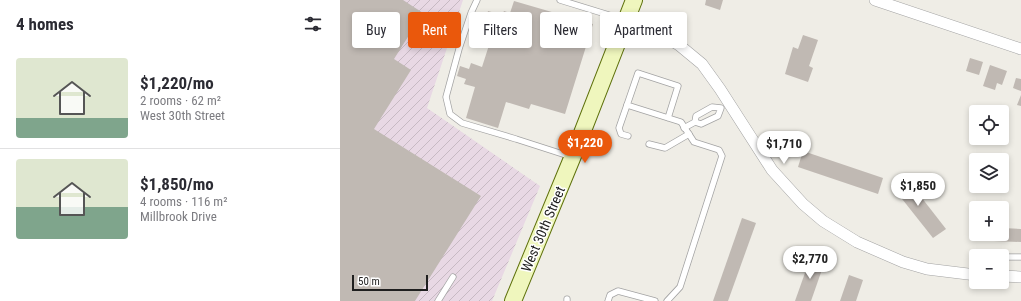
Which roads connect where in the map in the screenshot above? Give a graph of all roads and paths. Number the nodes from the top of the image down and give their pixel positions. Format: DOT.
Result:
graph roads {
  1 [pos="477,0"];
  2 [pos="560,0"];
  3 [pos="634,0"];
  4 [pos="875,0"];
  5 [pos="605,12"];
  6 [pos="630,12"];
  7 [pos="616,48"];
  8 [pos="683,48"];
  9 [pos="1021,49"];
  10 [pos="627,105"];
  11 [pos="725,105"];
  12 [pos="668,118"];
  13 [pos="695,122"];
  14 [pos="684,128"];
  15 [pos="689,134"];
  16 [pos="628,136"];
  17 [pos="649,144"];
  18 [pos="573,158"];
  19 [pos="1009,257"];
  20 [pos="1021,257"];
  21 [pos="969,274"];
  22 [pos="1009,276"];
  23 [pos="452,277"];
  24 [pos="1021,277"];
  25 [pos="438,301"];
  26 [pos="513,301"];
  27 [pos="608,301"];
  28 [pos="655,301"];
  29 [pos="667,301"];
  1 -- 18 [label="lane"];
  2 -- 5 [label="lane"];
  3 -- 6 [label="street, West 30th Street"];
  4 -- 9 [label="street"];
  7 -- 18 [label="street, West 30th Street"];
  8 -- 11 [label="street"];
  10 -- 12 [label="lane"];
  10 -- 12 [label="lane"];
  10 -- 16 [label="lane"];
  11 -- 13 [label="lane"];
  11 -- 13 [label="lane"];
  11 -- 21 [label="street"];
  12 -- 14 [label="lane"];
  13 -- 14 [label="lane"];
  14 -- 15 [label="lane"];
  15 -- 17 [label="lane"];
  15 -- 29 [label="lane"];
  18 -- 26 [label="street, West 30th Street"];
  19 -- 20 [label="lane"];
  22 -- 24 [label="street"];
  23 -- 25 [label="lane"];
  27 -- 28 [label="lane"];
}
